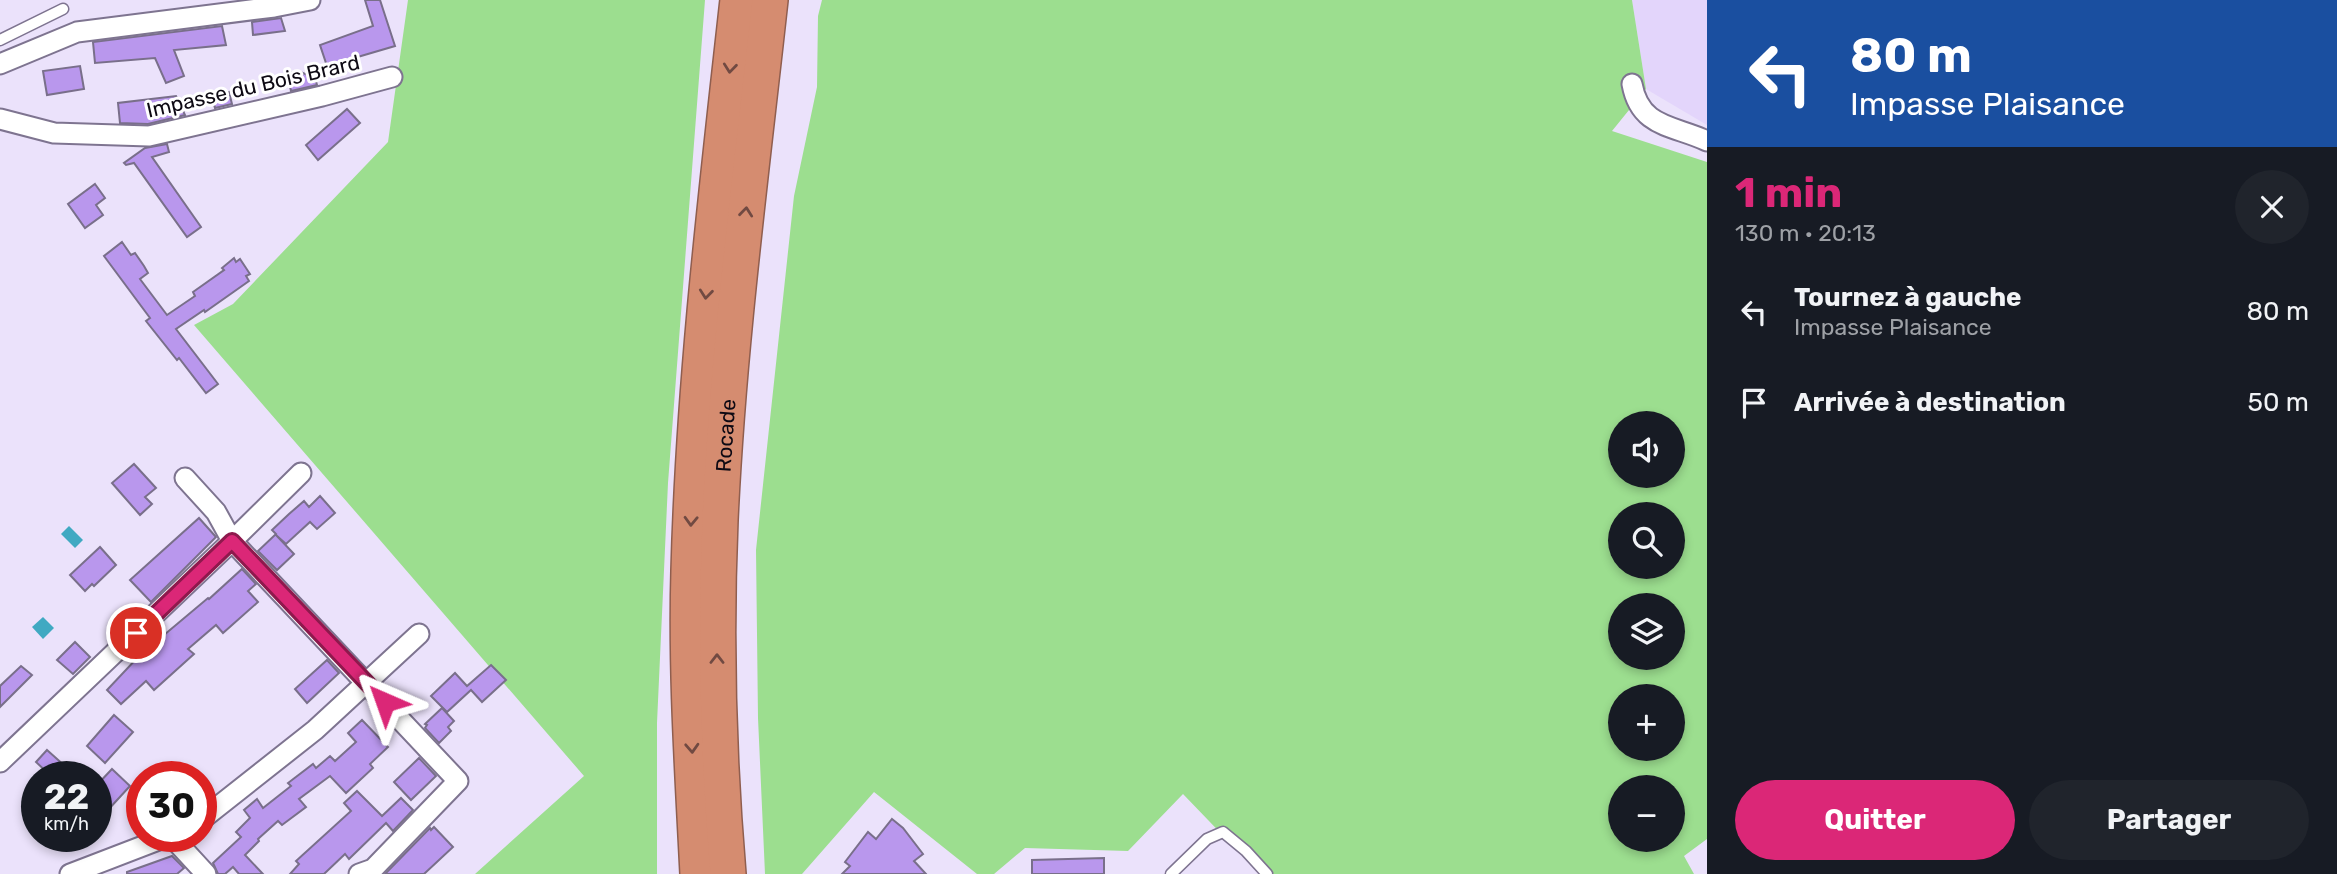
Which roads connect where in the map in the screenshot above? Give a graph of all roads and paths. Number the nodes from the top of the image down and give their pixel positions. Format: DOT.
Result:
graph roads {
  1 [pos="310,0"];
  2 [pos="738,0"];
  3 [pos="770,0"];
  4 [pos="789,0"];
  5 [pos="63,9"];
  6 [pos="0,40"];
  7 [pos="0,64"];
  8 [pos="392,77"];
  9 [pos="1632,84"];
  10 [pos="0,119"];
  11 [pos="757,119"];
  12 [pos="1707,141"];
  13 [pos="302,473"];
  14 [pos="185,478"];
  15 [pos="232,541"];
  16 [pos="419,634"];
  17 [pos="366,682"];
  18 [pos="0,762"];
  19 [pos="217,807"];
  20 [pos="128,852"];
  21 [pos="185,852"];
  22 [pos="70,874"];
  23 [pos="206,874"];
  24 [pos="359,874"];
  25 [pos="698,874"];
  26 [pos="728,874"];
  27 [pos="1171,874"];
  28 [pos="1267,874"];
  1 -- 7 [label="street"];
  2 -- 25 [label="highway, one-way"];
  3 -- 11 [label="highway, Rocade"];
  4 -- 11 [label="highway"];
  5 -- 6 [label="lane"];
  8 -- 10 [label="street, Impasse du Bois Brard"];
  9 -- 12 [label="street"];
  26 -- 11 [label="highway, Rocade, one-way"];
  13 -- 15 [label="street"];
  14 -- 15 [label="street"];
  15 -- 17 [label="street"];
  15 -- 18 [label="street"];
  16 -- 17 [label="street"];
  17 -- 19 [label="street"];
  17 -- 24 [label="street"];
  20 -- 22 [label="street"];
  21 -- 23 [label="street"];
  27 -- 28 [label="lane"];
}
